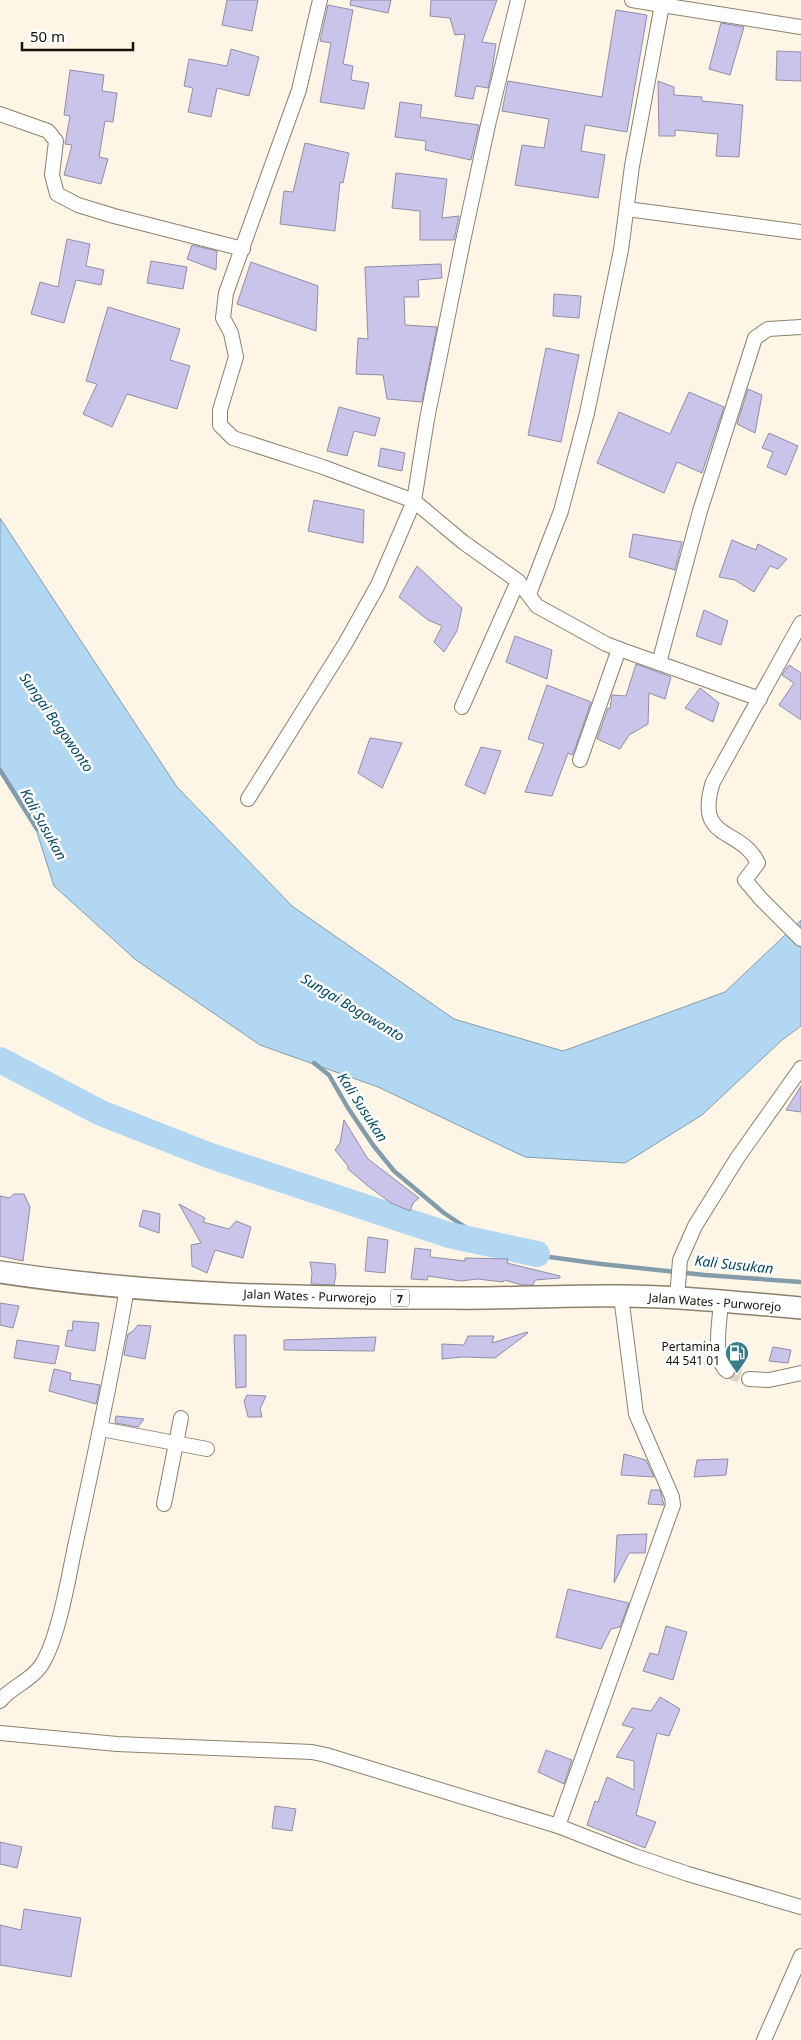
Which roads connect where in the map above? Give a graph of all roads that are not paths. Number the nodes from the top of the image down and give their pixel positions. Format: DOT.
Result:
graph roads {
  1 [pos="320,0"];
  2 [pos="518,0"];
  3 [pos="632,0"];
  4 [pos="662,3"];
  5 [pos="801,27"];
  6 [pos="0,114"];
  7 [pos="626,209"];
  8 [pos="801,232"];
  9 [pos="243,249"];
  10 [pos="801,327"];
  11 [pos="414,500"];
  12 [pos="518,581"];
  13 [pos="529,594"];
  14 [pos="801,623"];
  15 [pos="619,649"];
  16 [pos="659,663"];
  17 [pos="760,699"];
  18 [pos="462,706"];
  19 [pos="580,760"];
  20 [pos="248,799"];
  21 [pos="801,939"];
  22 [pos="801,1068"];
  23 [pos="0,1272"];
  24 [pos="127,1288"];
  25 [pos="678,1291"];
  26 [pos="621,1296"];
  27 [pos="721,1302"];
  28 [pos="801,1308"];
  29 [pos="726,1371"];
  30 [pos="801,1373"];
  31 [pos="749,1379"];
  32 [pos="181,1418"];
  33 [pos="101,1429"];
  34 [pos="176,1443"];
  35 [pos="207,1449"];
  36 [pos="164,1504"];
  37 [pos="0,1701"];
  38 [pos="0,1733"];
  39 [pos="558,1826"];
  40 [pos="801,1907"];
  41 [pos="801,1956"];
  42 [pos="764,2040"];
  1 -- 9 [label="street"];
  2 -- 11 [label="street"];
  3 -- 4 [label="street"];
  4 -- 5 [label="street"];
  4 -- 7 [label="street"];
  6 -- 9 [label="street"];
  7 -- 8 [label="street"];
  7 -- 13 [label="street"];
  9 -- 11 [label="street"];
  10 -- 16 [label="street"];
  11 -- 12 [label="street"];
  11 -- 20 [label="street"];
  12 -- 13 [label="street"];
  12 -- 18 [label="street"];
  13 -- 15 [label="street"];
  14 -- 17 [label="street"];
  15 -- 16 [label="street"];
  15 -- 19 [label="street"];
  16 -- 17 [label="street"];
  17 -- 21 [label="street"];
  22 -- 25 [label="street"];
  23 -- 24 [label="highway, Jalan Wates - Purworejo / 7"];
  24 -- 26 [label="highway, Jalan Wates - Purworejo / 7"];
  24 -- 33 [label="street"];
  25 -- 26 [label="highway, Jalan Wates - Purworejo / 7"];
  25 -- 27 [label="highway, Jalan Wates - Purworejo / 7"];
  26 -- 39 [label="street"];
  27 -- 28 [label="highway, Jalan Wates - Purworejo / 7"];
  27 -- 29 [label="street"];
  30 -- 31 [label="street"];
  32 -- 34 [label="street"];
  33 -- 34 [label="street"];
  33 -- 37 [label="street"];
  34 -- 35 [label="street"];
  34 -- 36 [label="street"];
  38 -- 39 [label="street"];
  39 -- 40 [label="street"];
  41 -- 42 [label="street"];
}
